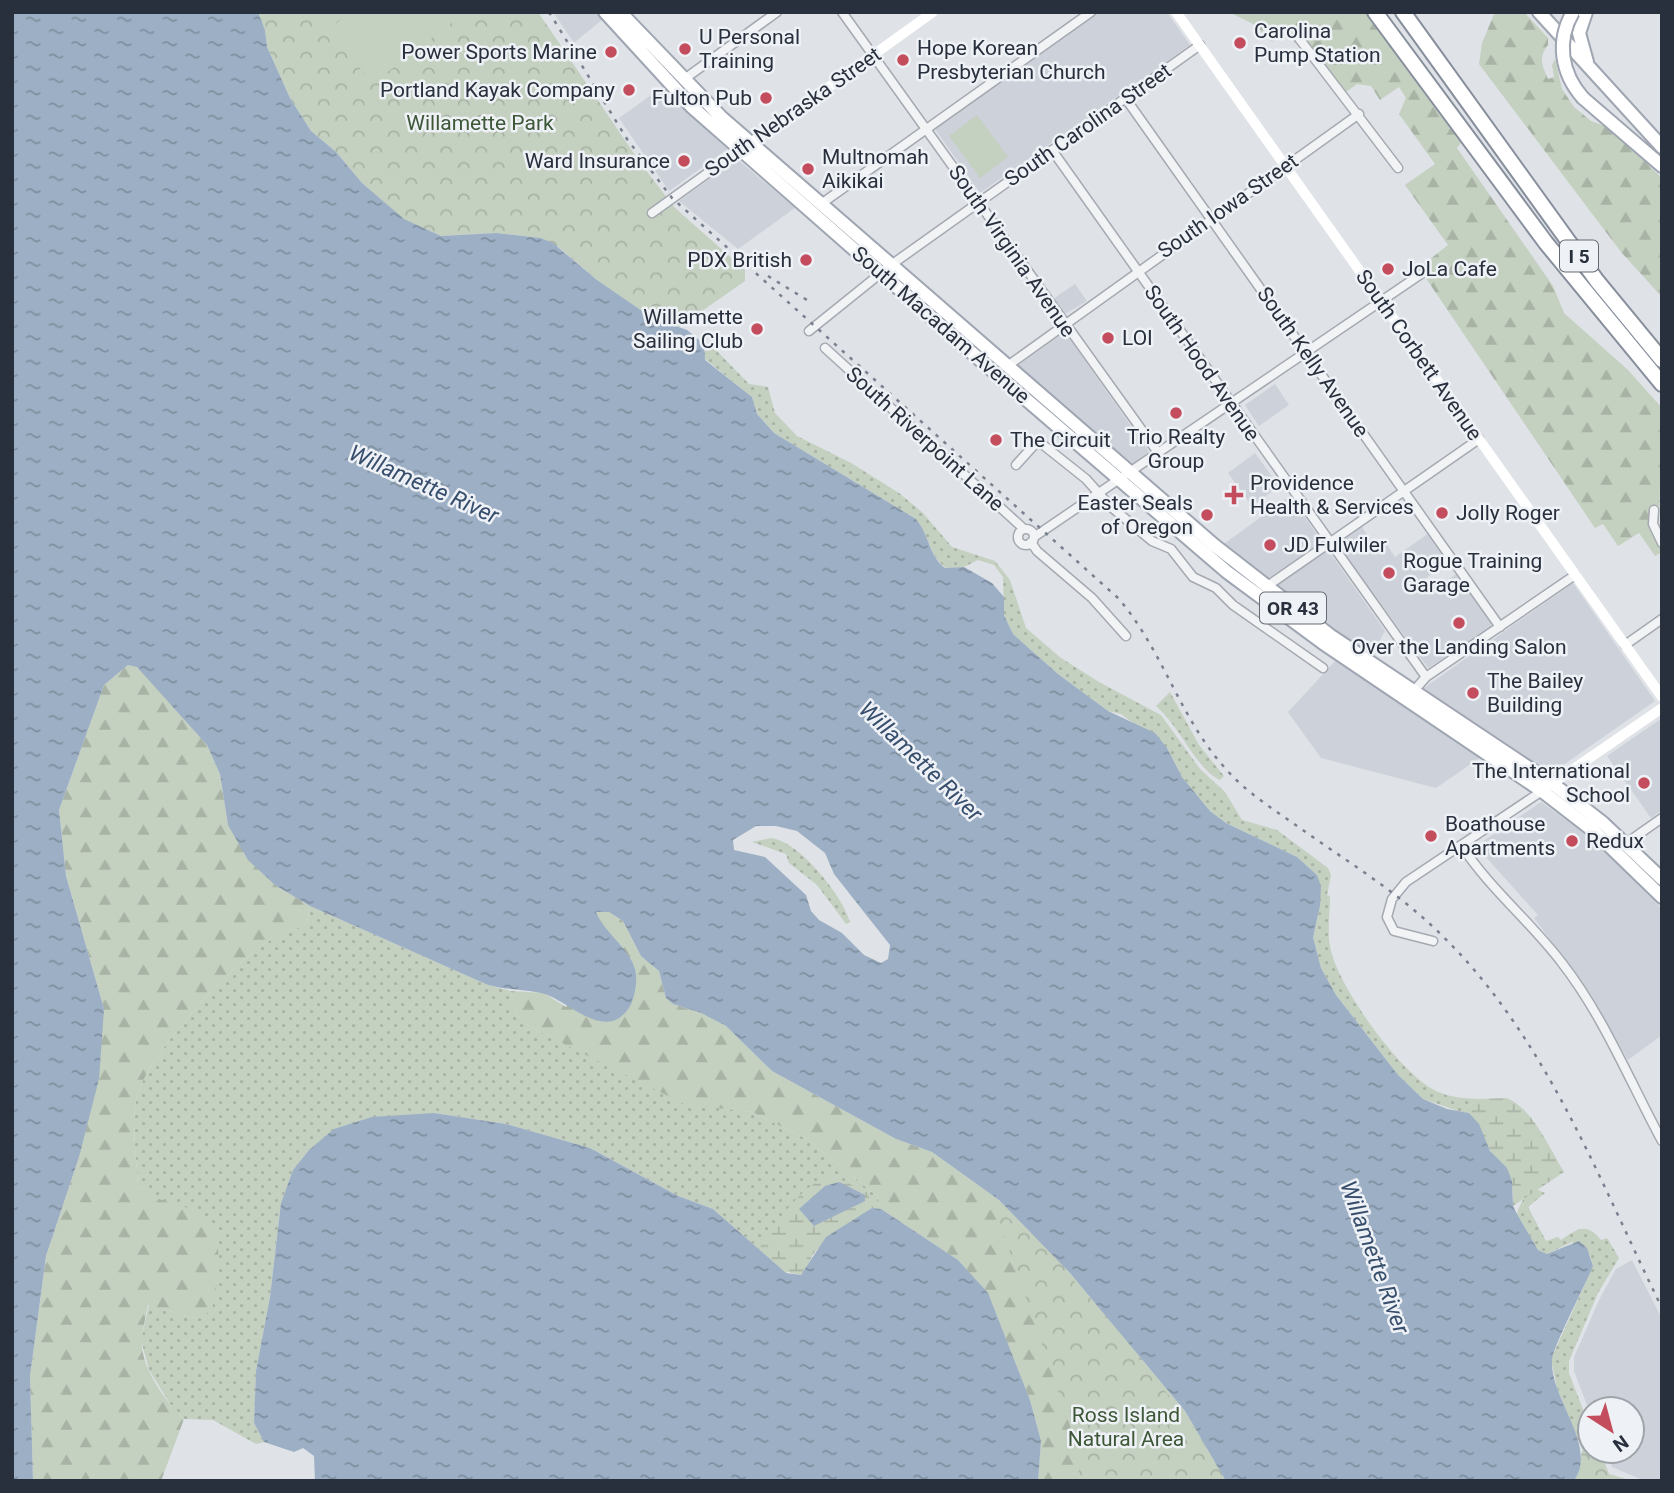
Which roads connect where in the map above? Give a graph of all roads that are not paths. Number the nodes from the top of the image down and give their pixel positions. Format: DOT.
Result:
graph roads {
  1 [pos="777,12"];
  2 [pos="842,12"];
  3 [pos="933,12"];
  4 [pos="1091,12"];
  5 [pos="1176,12"];
  6 [pos="1376,12"];
  7 [pos="1403,12"];
  8 [pos="1573,12"];
  9 [pos="1586,12"];
  10 [pos="614,14"];
  11 [pos="1542,15"];
  12 [pos="1298,37"];
  13 [pos="1200,45"];
  14 [pos="873,55"];
  15 [pos="1588,65"];
  16 [pos="683,80"];
  17 [pos="1126,99"];
  18 [pos="1359,114"];
  19 [pos="926,129"];
  20 [pos="746,146"];
  21 [pos="1662,147"];
  22 [pos="1052,150"];
  23 [pos="1285,165"];
  24 [pos="1662,166"];
  25 [pos="1398,168"];
  26 [pos="978,202"];
  27 [pos="821,204"];
  28 [pos="652,213"];
  29 [pos="1211,218"];
  30 [pos="886,269"];
  31 [pos="1137,271"];
  32 [pos="1423,272"];
  33 [pos="1381,302"];
  34 [pos="1063,323"];
  35 [pos="809,331"];
  36 [pos="825,348"];
  37 [pos="1307,353"];
  38 [pos="1662,360"];
  39 [pos="1003,372"];
  40 [pos="1662,384"];
  41 [pos="1231,404"];
  42 [pos="1479,439"];
  43 [pos="1158,454"];
  44 [pos="1016,465"];
  45 [pos="1127,476"];
  46 [pos="1405,491"];
  47 [pos="1099,495"];
  48 [pos="1654,510"];
  49 [pos="1024,529"];
  50 [pos="1032,540"];
  51 [pos="1331,542"];
  52 [pos="1662,543"];
  53 [pos="1575,575"];
  54 [pos="1262,592"];
  55 [pos="1662,620"];
  56 [pos="1500,627"];
  57 [pos="1126,636"];
  58 [pos="1625,645"];
  59 [pos="1323,668"];
  60 [pos="1426,677"];
  61 [pos="1411,695"];
  62 [pos="1662,697"];
  63 [pos="1662,708"];
  64 [pos="1547,787"];
  65 [pos="1662,818"];
  66 [pos="1625,844"];
  67 [pos="1461,845"];
  68 [pos="1660,890"];
  69 [pos="1433,942"];
  70 [pos="1662,1142"];
  1 -- 16 [label="street"];
  2 -- 14 [label="street, South Virginia Avenue"];
  3 -- 14 [label="street, South Nebraska Street"];
  4 -- 19 [label="street"];
  5 -- 13 [label="street, South Corbett Avenue"];
  6 -- 40 [label="highway, I 5"];
  7 -- 38 [label="highway, I 5"];
  8 -- 24 [label="main road, bridge"];
  9 -- 15 [label="main road"];
  10 -- 16 [label="main road, South Macadam Avenue / OR 43"];
  10 -- 20 [label="main road, South Macadam Avenue / OR 43"];
  11 -- 15 [label="main road"];
  12 -- 18 [label="street"];
  13 -- 17 [label="street, South Carolina Street"];
  13 -- 23 [label="street, South Corbett Avenue"];
  14 -- 19 [label="street, South Virginia Avenue"];
  14 -- 20 [label="street, South Nebraska Street"];
  15 -- 21 [label="main road"];
  16 -- 20 [label="main road, South Macadam Avenue / OR 43"];
  17 -- 22 [label="street, South Carolina Street"];
  17 -- 29 [label="street, South Kelly Avenue"];
  18 -- 23 [label="street, South Iowa Street"];
  18 -- 25 [label="street"];
  19 -- 26 [label="street, South Virginia Avenue"];
  19 -- 27 [label="street"];
  20 -- 27 [label="main road, South Macadam Avenue / OR 43"];
  20 -- 28 [label="street, South Nebraska Street"];
  20 -- 30 [label="main road, South Macadam Avenue / OR 43"];
  22 -- 26 [label="street, South Carolina Street"];
  22 -- 31 [label="street, South Hood Avenue"];
  23 -- 29 [label="street, South Iowa Street"];
  23 -- 33 [label="street, South Corbett Avenue"];
  26 -- 30 [label="street, South Carolina Street"];
  26 -- 34 [label="street, South Virginia Avenue"];
  27 -- 30 [label="main road, South Macadam Avenue / OR 43"];
  29 -- 31 [label="street, South Iowa Street"];
  29 -- 37 [label="street, South Kelly Avenue"];
  30 -- 35 [label="street, South Carolina Street"];
  30 -- 39 [label="main road, South Macadam Avenue / OR 43"];
  31 -- 34 [label="street, South Iowa Street"];
  31 -- 41 [label="street, South Hood Avenue"];
  32 -- 33 [label="street"];
  33 -- 37 [label="street"];
  33 -- 42 [label="street, South Corbett Avenue"];
  34 -- 39 [label="street, South Iowa Street"];
  34 -- 43 [label="street, South Virginia Avenue"];
  36 -- 49 [label="street, South Riverpoint Lane"];
  37 -- 41 [label="street"];
  37 -- 46 [label="street, South Kelly Avenue"];
  39 -- 45 [label="main road, South Macadam Avenue / OR 43"];
  41 -- 43 [label="street"];
  41 -- 51 [label="street, South Hood Avenue"];
  42 -- 46 [label="street"];
  42 -- 53 [label="street, South Corbett Avenue"];
  43 -- 45 [label="street"];
  44 -- 47 [label="street"];
  45 -- 47 [label="street"];
  45 -- 54 [label="main road, South Macadam Avenue / OR 43"];
  46 -- 51 [label="street"];
  46 -- 56 [label="street, South Kelly Avenue"];
  47 -- 50 [label="street"];
  47 -- 59 [label="street"];
  48 -- 52 [label="street"];
  49 -- 50 [label="street"];
  49 -- 50 [label="street"];
  50 -- 57 [label="street"];
  51 -- 54 [label="street"];
  51 -- 60 [label="street, South Hood Avenue"];
  53 -- 56 [label="street"];
  53 -- 58 [label="street, South Corbett Avenue"];
  54 -- 61 [label="main road, South Macadam Avenue / OR 43"];
  55 -- 58 [label="street"];
  56 -- 60 [label="street"];
  58 -- 62 [label="street, South Corbett Avenue"];
  60 -- 61 [label="street"];
  61 -- 64 [label="main road, South Macadam Avenue / OR 43"];
  63 -- 64 [label="street"];
  64 -- 66 [label="main road, South Macadam Avenue / OR 43"];
  64 -- 67 [label="street"];
  64 -- 68 [label="main road, South Macadam Avenue / OR 43"];
  65 -- 66 [label="street"];
  66 -- 68 [label="main road, South Macadam Avenue / OR 43"];
  67 -- 69 [label="street"];
  67 -- 70 [label="street"];
}
